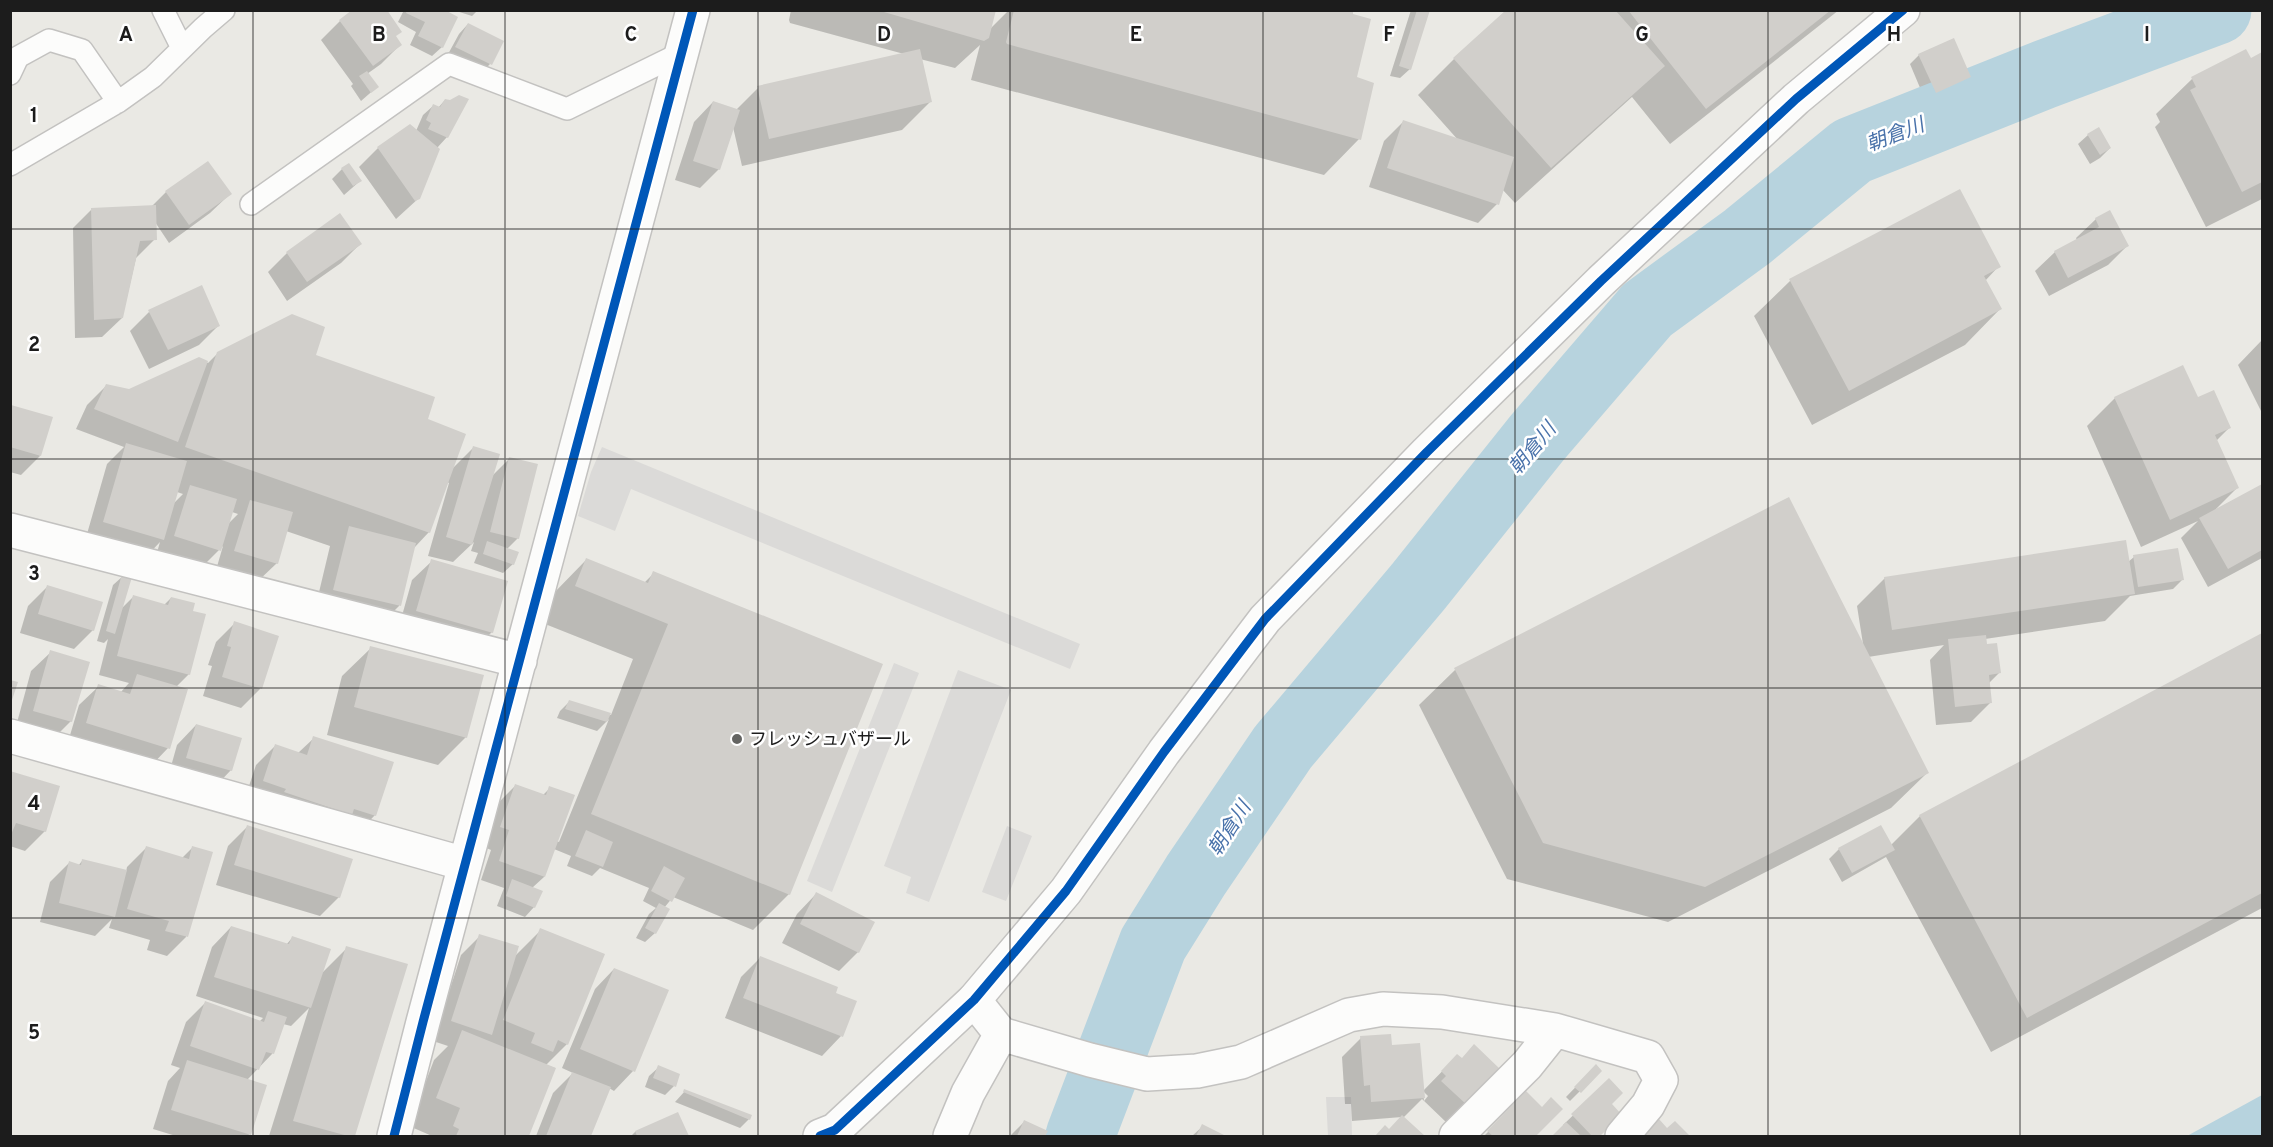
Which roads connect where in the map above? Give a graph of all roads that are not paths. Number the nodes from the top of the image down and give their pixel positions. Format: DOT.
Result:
graph roads {
  1 [pos="163,10"];
  2 [pos="224,10"];
  3 [pos="693,10"];
  4 [pos="1903,10"];
  5 [pos="182,48"];
  6 [pos="681,54"];
  7 [pos="10,74"];
  8 [pos="118,102"];
  9 [pos="10,165"];
  10 [pos="251,204"];
  11 [pos="10,530"];
  12 [pos="520,661"];
  13 [pos="10,736"];
  14 [pos="465,864"];
  15 [pos="974,1000"];
  16 [pos="1555,1030"];
  17 [pos="1001,1034"];
  18 [pos="394,1137"];
  19 [pos="820,1137"];
  20 [pos="950,1137"];
  21 [pos="1456,1137"];
  22 [pos="1622,1137"];
  1 -- 5 [label="lane"];
  2 -- 5 [label="lane"];
  3 -- 6 [label="street"];
  4 -- 15 [label="street"];
  5 -- 8 [label="lane"];
  6 -- 10 [label="lane"];
  6 -- 12 [label="street"];
  7 -- 8 [label="lane"];
  8 -- 9 [label="lane"];
  11 -- 12 [label="street"];
  12 -- 14 [label="street"];
  13 -- 14 [label="street"];
  14 -- 18 [label="street"];
  15 -- 17 [label="street"];
  15 -- 19 [label="street"];
  16 -- 17 [label="street"];
  16 -- 21 [label="street"];
  16 -- 22 [label="street"];
  17 -- 20 [label="street"];
}
